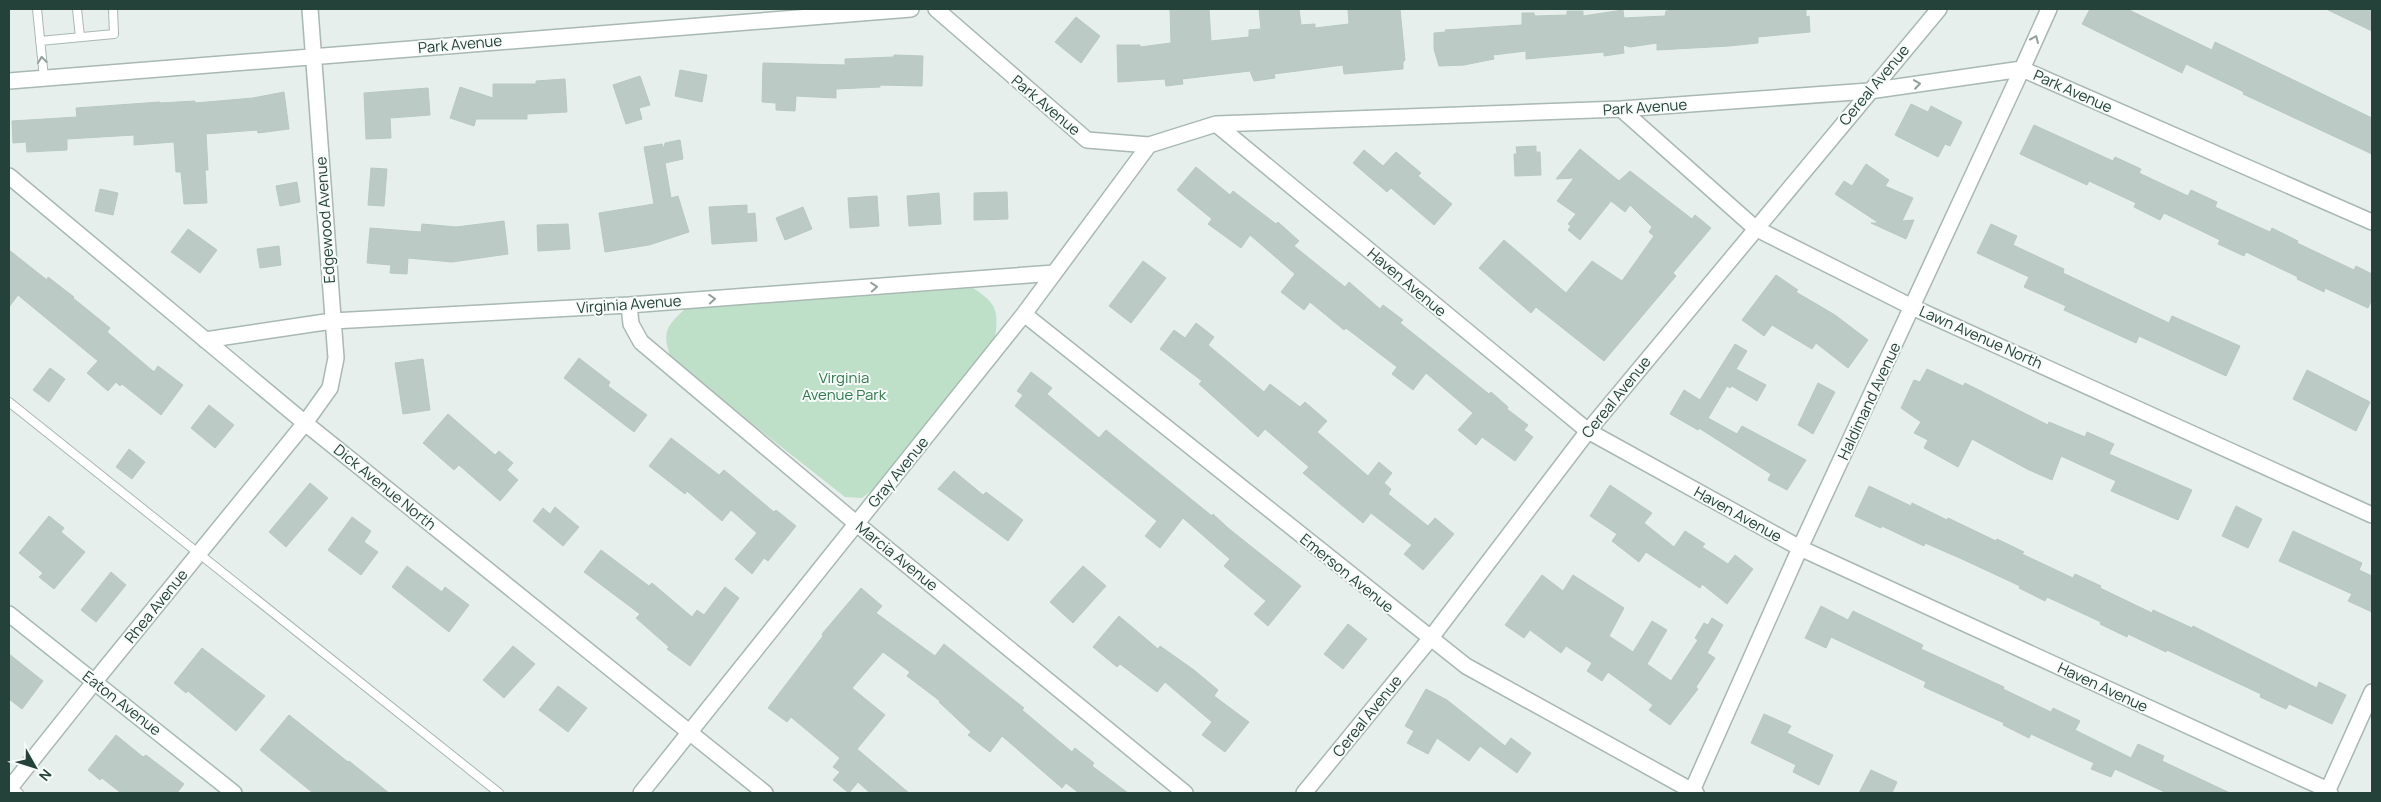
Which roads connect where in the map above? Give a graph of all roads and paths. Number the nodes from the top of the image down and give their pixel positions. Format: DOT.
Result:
graph roads {
  1 [pos="37,9"];
  2 [pos="77,9"];
  3 [pos="113,9"];
  4 [pos="310,9"];
  5 [pos="911,9"];
  6 [pos="936,9"];
  7 [pos="1939,9"];
  8 [pos="2048,9"];
  9 [pos="80,37"];
  10 [pos="40,41"];
  11 [pos="314,56"];
  12 [pos="2022,69"];
  13 [pos="44,78"];
  14 [pos="9,81"];
  15 [pos="1868,91"];
  16 [pos="1621,109"];
  17 [pos="1216,124"];
  18 [pos="1148,145"];
  19 [pos="9,176"];
  20 [pos="2372,222"];
  21 [pos="1755,228"];
  22 [pos="1054,274"];
  23 [pos="628,305"];
  24 [pos="1912,307"];
  25 [pos="1024,314"];
  26 [pos="332,322"];
  27 [pos="205,340"];
  28 [pos="9,402"];
  29 [pos="305,423"];
  30 [pos="1588,431"];
  31 [pos="2372,514"];
  32 [pos="857,524"];
  33 [pos="1800,548"];
  34 [pos="199,552"];
  35 [pos="9,614"];
  36 [pos="1430,639"];
  37 [pos="95,681"];
  38 [pos="2372,692"];
  39 [pos="689,732"];
  40 [pos="12,788"];
  41 [pos="2329,792"];
  42 [pos="234,793"];
  43 [pos="499,793"];
  44 [pos="641,793"];
  45 [pos="765,793"];
  46 [pos="1186,793"];
  47 [pos="1304,793"];
  48 [pos="1693,793"];
  1 -- 10 [label="lane"];
  2 -- 9 [label="lane"];
  3 -- 9 [label="lane"];
  4 -- 11 [label="street, Edgewood Avenue"];
  5 -- 11 [label="street, Park Avenue"];
  6 -- 18 [label="street, Park Avenue"];
  7 -- 15 [label="street, Cereal Avenue"];
  12 -- 8 [label="street, Haldimand Avenue, one-way"];
  9 -- 10 [label="lane"];
  13 -- 10 [label="lane, one-way"];
  11 -- 13 [label="street, Park Avenue"];
  11 -- 26 [label="street, Edgewood Avenue"];
  15 -- 12 [label="street, Park Avenue, one-way"];
  12 -- 20 [label="street, Park Avenue"];
  12 -- 24 [label="street, Haldimand Avenue"];
  13 -- 14 [label="street, Park Avenue"];
  15 -- 16 [label="street, Park Avenue"];
  15 -- 21 [label="street, Cereal Avenue"];
  16 -- 17 [label="street, Park Avenue"];
  16 -- 21 [label="street, Lawn Avenue North"];
  17 -- 18 [label="street, Park Avenue"];
  17 -- 30 [label="street, Haven Avenue"];
  18 -- 22 [label="street, Gray Avenue"];
  19 -- 27 [label="street, Dick Avenue North"];
  21 -- 24 [label="street, Lawn Avenue North"];
  21 -- 30 [label="street, Cereal Avenue"];
  23 -- 22 [label="street, Virginia Avenue, one-way"];
  22 -- 25 [label="street, Gray Avenue"];
  23 -- 26 [label="street, Virginia Avenue"];
  23 -- 32 [label="street, Marcia Avenue"];
  24 -- 31 [label="street, Lawn Avenue North"];
  24 -- 33 [label="street, Haldimand Avenue"];
  25 -- 32 [label="street, Gray Avenue"];
  25 -- 36 [label="street, Emerson Avenue"];
  26 -- 27 [label="street, Virginia Avenue"];
  26 -- 29 [label="street, Edgewood Avenue"];
  27 -- 29 [label="street, Dick Avenue North"];
  28 -- 34 [label="lane"];
  29 -- 34 [label="street, Rhea Avenue"];
  29 -- 39 [label="street, Dick Avenue North"];
  30 -- 33 [label="street, Haven Avenue"];
  30 -- 36 [label="street, Cereal Avenue"];
  32 -- 39 [label="street, Gray Avenue"];
  32 -- 46 [label="street, Marcia Avenue"];
  33 -- 41 [label="street, Haven Avenue"];
  33 -- 48 [label="street, Haldimand Avenue"];
  34 -- 37 [label="street, Rhea Avenue"];
  34 -- 43 [label="lane"];
  35 -- 37 [label="street, Eaton Avenue"];
  36 -- 47 [label="street, Cereal Avenue"];
  36 -- 48 [label="street, Emerson Avenue"];
  37 -- 40 [label="street, Rhea Avenue"];
  37 -- 42 [label="street, Eaton Avenue"];
  38 -- 41 [label="street"];
  39 -- 44 [label="street, Gray Avenue"];
  39 -- 45 [label="street, Dick Avenue North"];
}
